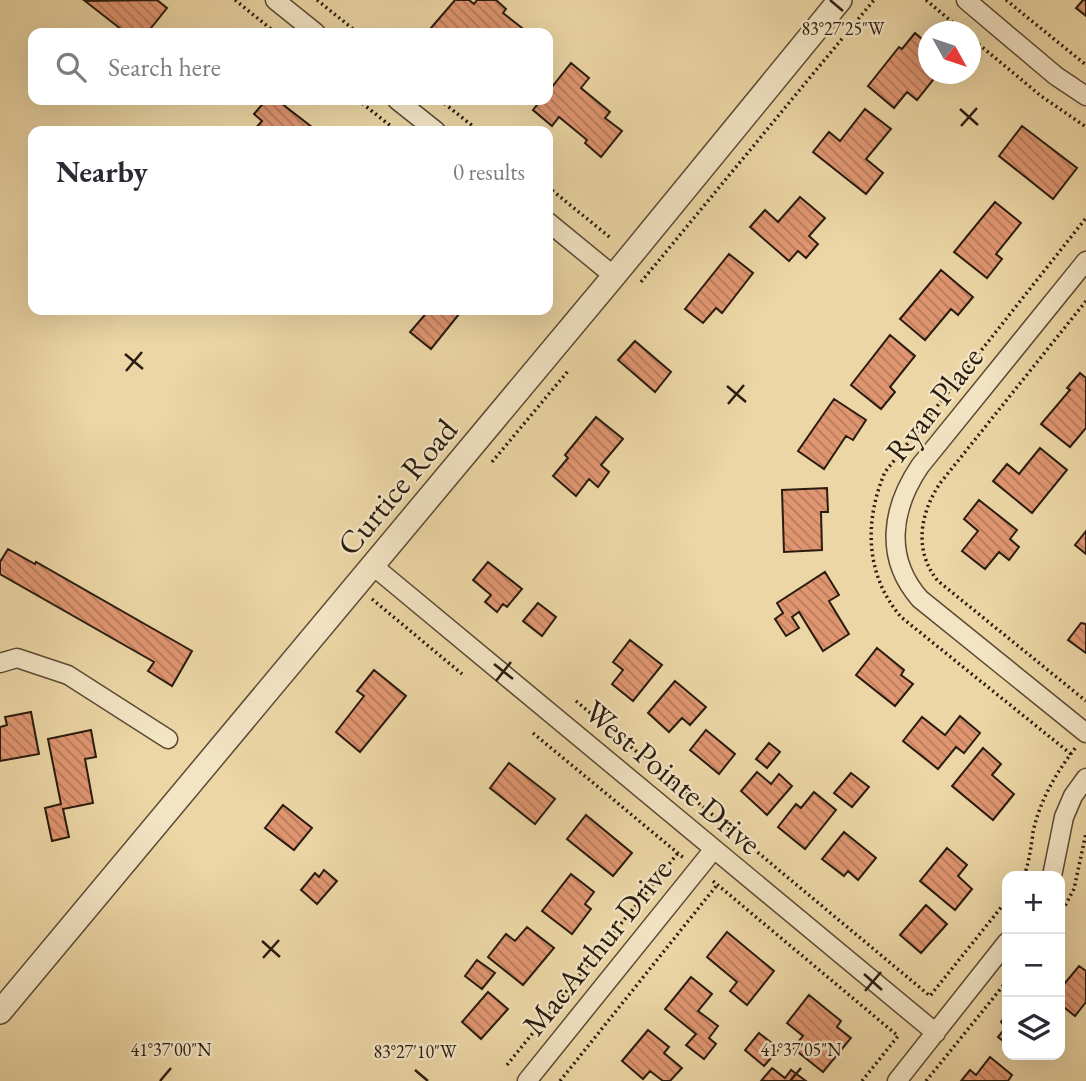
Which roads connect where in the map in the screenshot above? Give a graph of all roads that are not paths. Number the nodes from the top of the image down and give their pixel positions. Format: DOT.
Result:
graph roads {
  1 [pos="275,0"];
  2 [pos="840,0"];
  3 [pos="966,0"];
  4 [pos="310,28"];
  5 [pos="1086,96"];
  6 [pos="403,105"];
  7 [pos="430,126"];
  8 [pos="553,226"];
  9 [pos="1086,261"];
  10 [pos="614,275"];
  11 [pos="372,565"];
  12 [pos="0,663"];
  13 [pos="1086,733"];
  14 [pos="168,739"];
  15 [pos="1086,778"];
  16 [pos="714,849"];
  17 [pos="1053,871"];
  18 [pos="1002,948"];
  19 [pos="0,1012"];
  20 [pos="936,1033"];
  21 [pos="527,1081"];
  22 [pos="897,1081"];
  1 -- 4 [label="street"];
  2 -- 10 [label="street, Curtice Road"];
  3 -- 5 [label="street"];
  6 -- 7 [label="street"];
  8 -- 10 [label="street"];
  9 -- 13 [label="street, Ryan Place"];
  10 -- 11 [label="street, Curtice Road"];
  11 -- 16 [label="street, West Pointe Drive"];
  11 -- 19 [label="street, Curtice Road"];
  12 -- 14 [label="street"];
  15 -- 17 [label="street"];
  16 -- 20 [label="street, West Pointe Drive"];
  16 -- 21 [label="street, MacArthur Drive"];
  18 -- 20 [label="street"];
  20 -- 22 [label="street"];
}
